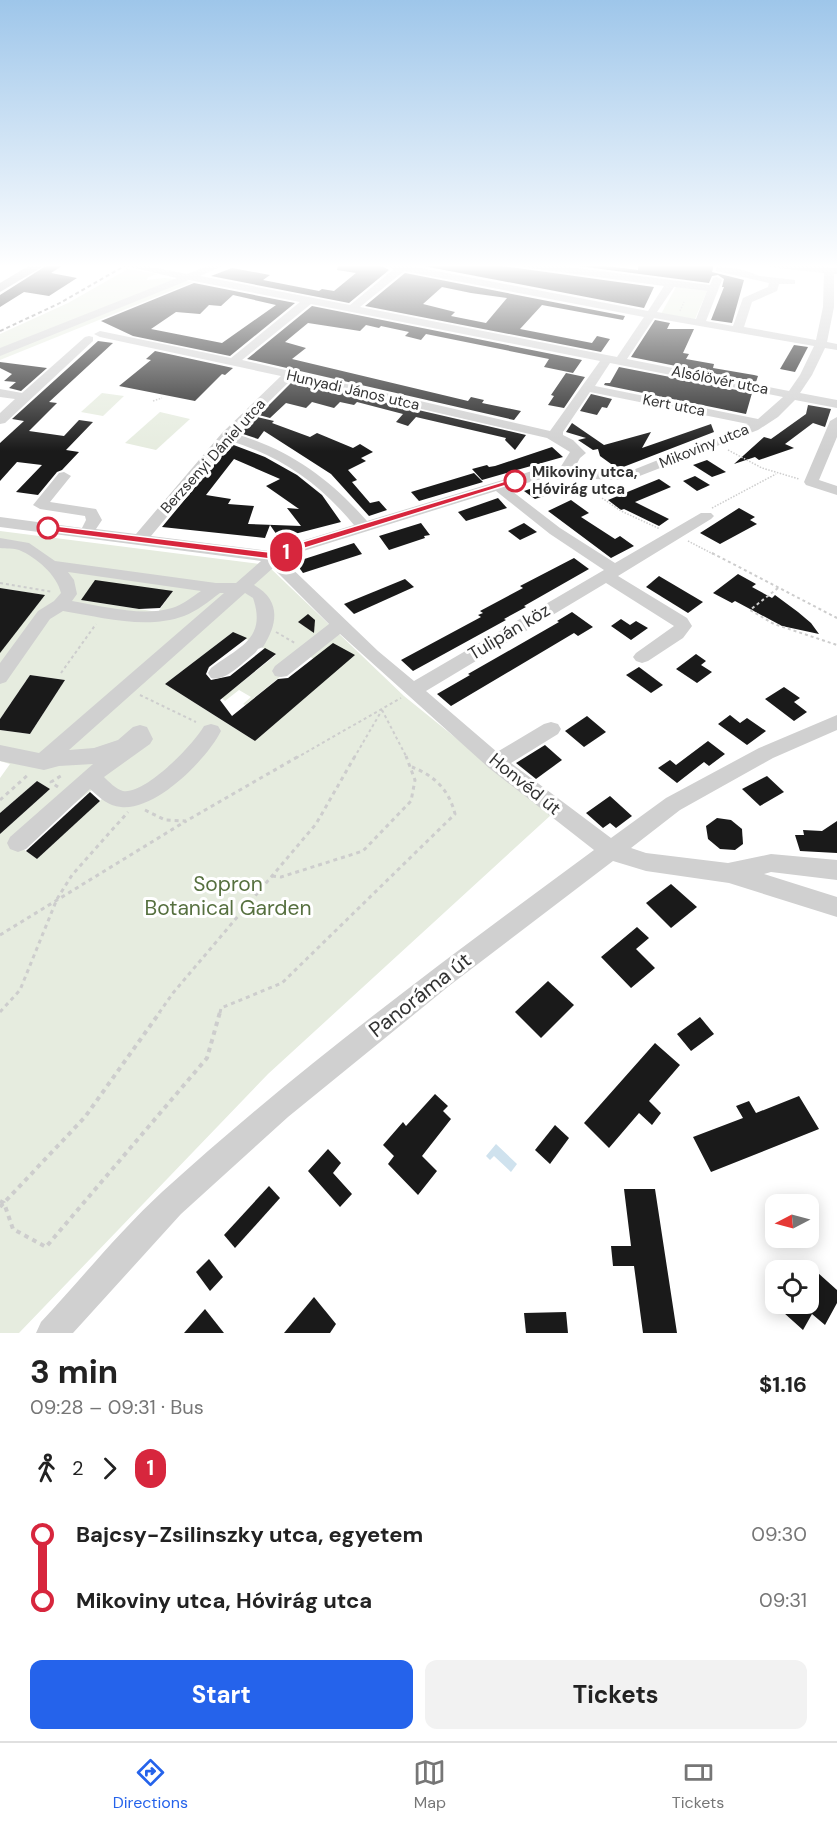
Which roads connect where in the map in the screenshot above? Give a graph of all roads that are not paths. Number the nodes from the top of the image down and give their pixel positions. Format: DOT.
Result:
graph roads {
  1 [pos="66,326"];
  2 [pos="84,326"];
  3 [pos="277,326"];
  4 [pos="442,326"];
  5 [pos="640,326"];
  6 [pos="720,326"];
  7 [pos="828,326"];
  8 [pos="738,329"];
  9 [pos="51,332"];
  10 [pos="94,337"];
  11 [pos="820,344"];
  12 [pos="837,347"];
  13 [pos="0,352"];
  14 [pos="614,359"];
  15 [pos="233,362"];
  16 [pos="289,375"];
  17 [pos="587,388"];
  18 [pos="0,393"];
  19 [pos="792,394"];
  20 [pos="24,397"];
  21 [pos="837,404"];
  22 [pos="0,420"];
  23 [pos="837,421"];
  24 [pos="760,423"];
  25 [pos="227,436"];
  26 [pos="556,437"];
  27 [pos="566,471"];
  28 [pos="64,476"];
  29 [pos="499,486"];
  30 [pos="837,491"];
  31 [pos="706,516"];
  32 [pos="6,523"];
  33 [pos="364,528"];
  34 [pos="86,533"];
  35 [pos="0,535"];
  36 [pos="140,540"];
  37 [pos="0,543"];
  38 [pos="270,556"];
  39 [pos="51,565"];
  40 [pos="610,572"];
  41 [pos="216,588"];
  42 [pos="242,589"];
  43 [pos="65,600"];
  44 [pos="339,625"];
  45 [pos="642,657"];
  46 [pos="6,659"];
  47 [pos="281,671"];
  48 [pos="217,673"];
  49 [pos="0,677"];
  50 [pos="413,690"];
  51 [pos="837,722"];
  52 [pos="203,727"];
  53 [pos="551,729"];
  54 [pos="0,753"];
  55 [pos="44,762"];
  56 [pos="496,762"];
  57 [pos="80,773"];
  58 [pos="18,843"];
  59 [pos="611,851"];
  60 [pos="837,870"];
  61 [pos="729,873"];
  62 [pos="837,907"];
  63 [pos="52,1333"];
  1 -- 9 [label="street"];
  2 -- 10 [label="street, Hunyadi János utca"];
  3 -- 15 [label="street"];
  4 -- 14 [label="street, Alsólövér utca"];
  5 -- 14 [label="street"];
  6 -- 8 [label="street"];
  7 -- 11 [label="street, Mikoviny utca"];
  8 -- 11 [label="street"];
  9 -- 10 [label="street, Hunyadi János utca"];
  9 -- 13 [label="street"];
  10 -- 15 [label="street, Hunyadi János utca"];
  10 -- 20 [label="street"];
  11 -- 12 [label="street"];
  11 -- 19 [label="street, Mikoviny utca"];
  14 -- 17 [label="street"];
  14 -- 19 [label="street, Alsólövér utca"];
  15 -- 16 [label="street, Hunyadi János utca"];
  16 -- 25 [label="street, Berzsenyi Dániel utca"];
  16 -- 26 [label="street, Hunyadi János utca"];
  17 -- 24 [label="street, Kert utca"];
  17 -- 26 [label="street"];
  18 -- 20 [label="street"];
  19 -- 21 [label="street, Alsólövér utca"];
  19 -- 24 [label="street, Mikoviny utca"];
  20 -- 22 [label="street"];
  23 -- 30 [label="street"];
  24 -- 27 [label="street, Mikoviny utca"];
  25 -- 33 [label="street"];
  25 -- 36 [label="street, Berzsenyi Dániel utca"];
  26 -- 27 [label="street, Hunyadi János utca"];
  27 -- 29 [label="street, Mikoviny utca"];
  28 -- 34 [label="street"];
  29 -- 33 [label="street, Mikoviny utca"];
  29 -- 40 [label="street"];
  31 -- 40 [label="street, Tulipán köz"];
  32 -- 34 [label="street"];
  32 -- 35 [label="street"];
  33 -- 38 [label="street, Mikoviny utca"];
  34 -- 36 [label="street"];
  36 -- 38 [label="street"];
  37 -- 39 [label="street"];
  38 -- 42 [label="street"];
  38 -- 44 [label="street, Honvéd út"];
  39 -- 41 [label="street"];
  39 -- 43 [label="street"];
  40 -- 45 [label="street"];
  40 -- 50 [label="street, Tulipán köz"];
  41 -- 42 [label="street"];
  41 -- 43 [label="street"];
  42 -- 48 [label="street"];
  42 -- 55 [label="street"];
  43 -- 46 [label="street"];
  44 -- 47 [label="street"];
  44 -- 50 [label="street, Honvéd út"];
  46 -- 49 [label="street"];
  50 -- 56 [label="street, Honvéd út"];
  51 -- 59 [label="street, Panoráma út"];
  52 -- 57 [label="street"];
  53 -- 56 [label="street"];
  54 -- 55 [label="street"];
  55 -- 57 [label="street"];
  56 -- 59 [label="street, Honvéd út"];
  57 -- 58 [label="street"];
  59 -- 61 [label="street, Honvéd út"];
  59 -- 63 [label="street, Panoráma út"];
  60 -- 61 [label="street"];
  61 -- 62 [label="street, Honvéd út"];
}
